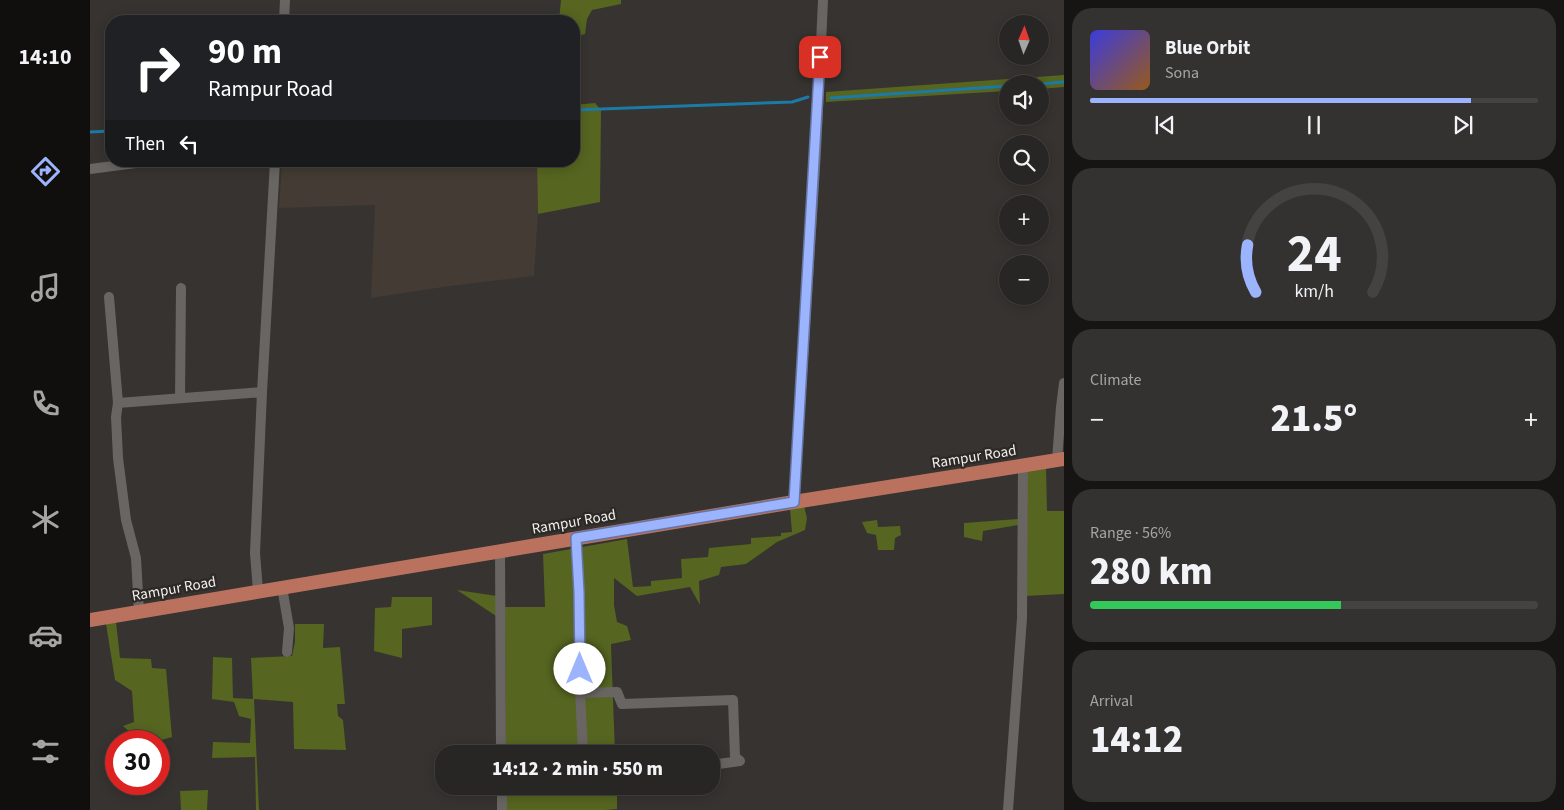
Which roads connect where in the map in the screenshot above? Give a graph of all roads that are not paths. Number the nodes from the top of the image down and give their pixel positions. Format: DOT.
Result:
graph roads {
  1 [pos="285,0"];
  2 [pos="823,0"];
  3 [pos="284,15"];
  4 [pos="105,167"];
  5 [pos="276,167"];
  6 [pos="90,169"];
  7 [pos="181,288"];
  8 [pos="109,297"];
  9 [pos="1064,383"];
  10 [pos="262,392"];
  11 [pos="180,398"];
  12 [pos="118,403"];
  13 [pos="1061,460"];
  14 [pos="1023,466"];
  15 [pos="794,502"];
  16 [pos="576,538"];
  17 [pos="500,551"];
  18 [pos="282,587"];
  19 [pos="258,591"];
  20 [pos="139,612"];
  21 [pos="90,620"];
  22 [pos="287,652"];
  23 [pos="581,693"];
  24 [pos="502,745"];
  25 [pos="583,745"];
  26 [pos="720,764"];
  27 [pos="502,795"];
  28 [pos="502,810"];
  29 [pos="1008,810"];
  1 -- 3 [label="street"];
  2 -- 15 [label="street"];
  4 -- 6 [label="street"];
  5 -- 10 [label="street"];
  7 -- 11 [label="street"];
  8 -- 12 [label="street"];
  9 -- 13 [label="street"];
  10 -- 11 [label="street"];
  10 -- 19 [label="street"];
  11 -- 12 [label="street"];
  12 -- 20 [label="street"];
  13 -- 14 [label="main road, Rampur Road"];
  14 -- 15 [label="main road, Rampur Road"];
  14 -- 29 [label="street"];
  15 -- 16 [label="main road, Rampur Road"];
  16 -- 17 [label="main road, Rampur Road"];
  16 -- 23 [label="street"];
  17 -- 18 [label="main road, Rampur Road"];
  17 -- 24 [label="street"];
  18 -- 19 [label="main road, Rampur Road"];
  18 -- 22 [label="street"];
  19 -- 20 [label="main road, Rampur Road"];
  20 -- 21 [label="main road, Rampur Road"];
  23 -- 25 [label="street"];
  23 -- 26 [label="street"];
  27 -- 28 [label="street"];
}
